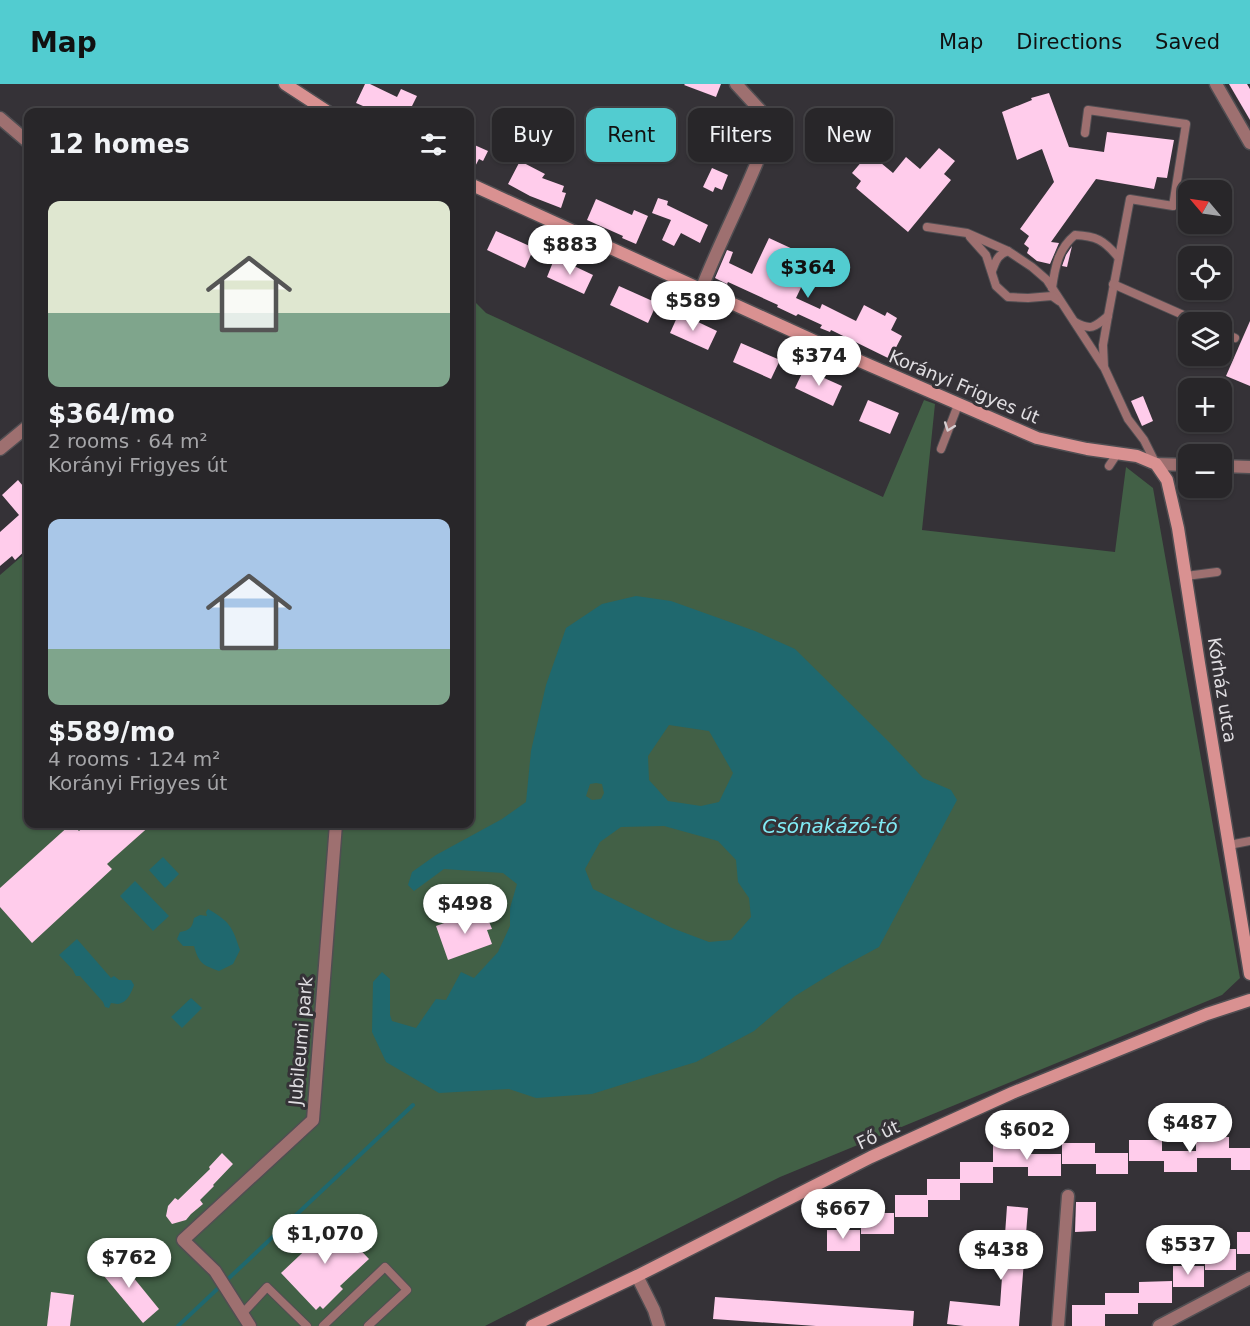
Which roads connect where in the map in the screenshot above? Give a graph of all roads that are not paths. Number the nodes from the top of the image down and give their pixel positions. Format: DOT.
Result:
graph roads {
  1 [pos="285,84"];
  2 [pos="736,84"];
  3 [pos="1216,84"];
  4 [pos="300,90"];
  5 [pos="323,108"];
  6 [pos="0,118"];
  7 [pos="1085,133"];
  8 [pos="24,139"];
  9 [pos="1250,142"];
  10 [pos="474,186"];
  11 [pos="927,227"];
  12 [pos="966,233"];
  13 [pos="1008,251"];
  14 [pos="1118,257"];
  15 [pos="992,271"];
  16 [pos="1113,284"];
  17 [pos="1052,288"];
  18 [pos="700,290"];
  19 [pos="1062,302"];
  20 [pos="1178,313"];
  21 [pos="1108,316"];
  22 [pos="1073,321"];
  23 [pos="1232,337"];
  24 [pos="1235,338"];
  25 [pos="1104,367"];
  26 [pos="958,405"];
  27 [pos="24,429"];
  28 [pos="0,449"];
  29 [pos="941,449"];
  30 [pos="1117,454"];
  31 [pos="1156,464"];
  32 [pos="1178,465"];
  33 [pos="1109,466"];
  34 [pos="1232,466"];
  35 [pos="1250,467"];
  36 [pos="1217,573"];
  37 [pos="1186,576"];
  38 [pos="336,828"];
  39 [pos="1250,841"];
  40 [pos="1229,845"];
  41 [pos="1250,974"];
  42 [pos="1250,1000"];
  43 [pos="1068,1196"];
  44 [pos="637,1276"];
  45 [pos="1250,1278"];
  46 [pos="242,1314"];
  47 [pos="250,1326"];
  48 [pos="307,1326"];
  49 [pos="323,1326"];
  50 [pos="368,1326"];
  51 [pos="532,1326"];
  52 [pos="659,1326"];
  53 [pos="1058,1326"];
  54 [pos="1159,1326"];
  1 -- 4 [label="main road"];
  2 -- 18 [label="street"];
  3 -- 9 [label="street"];
  4 -- 5 [label="main road"];
  6 -- 8 [label="street"];
  7 -- 14 [label="lane"];
  10 -- 18 [label="main road, Korányi Frigyes út"];
  11 -- 12 [label="lane"];
  12 -- 13 [label="lane"];
  12 -- 15 [label="lane"];
  13 -- 15 [label="lane"];
  13 -- 17 [label="lane"];
  14 -- 16 [label="lane"];
  14 -- 17 [label="lane"];
  15 -- 19 [label="lane"];
  16 -- 20 [label="lane"];
  16 -- 21 [label="lane"];
  17 -- 19 [label="lane"];
  18 -- 26 [label="main road, Korányi Frigyes út"];
  19 -- 22 [label="lane"];
  21 -- 22 [label="lane"];
  21 -- 25 [label="lane"];
  22 -- 25 [label="lane"];
  23 -- 24 [label="lane"];
  25 -- 31 [label="lane"];
  26 -- 29 [label="lane, one-way"];
  26 -- 30 [label="main road, Korányi Frigyes út"];
  27 -- 28 [label="street"];
  30 -- 31 [label="main road, Korányi Frigyes út"];
  30 -- 33 [label="lane"];
  31 -- 32 [label="street"];
  31 -- 37 [label="main road, Kórház utca"];
  34 -- 35 [label="street"];
  36 -- 37 [label="lane"];
  37 -- 40 [label="main road, Kórház utca"];
  38 -- 46 [label="street, Jubileumi park"];
  39 -- 40 [label="lane"];
  40 -- 41 [label="main road, Kórház utca"];
  42 -- 44 [label="main road, Fő út"];
  43 -- 53 [label="street"];
  44 -- 51 [label="main road, Fő út"];
  44 -- 52 [label="street"];
  45 -- 54 [label="street"];
  46 -- 47 [label="street, Jubileumi park"];
  46 -- 48 [label="lane"];
  49 -- 50 [label="lane"];
}
